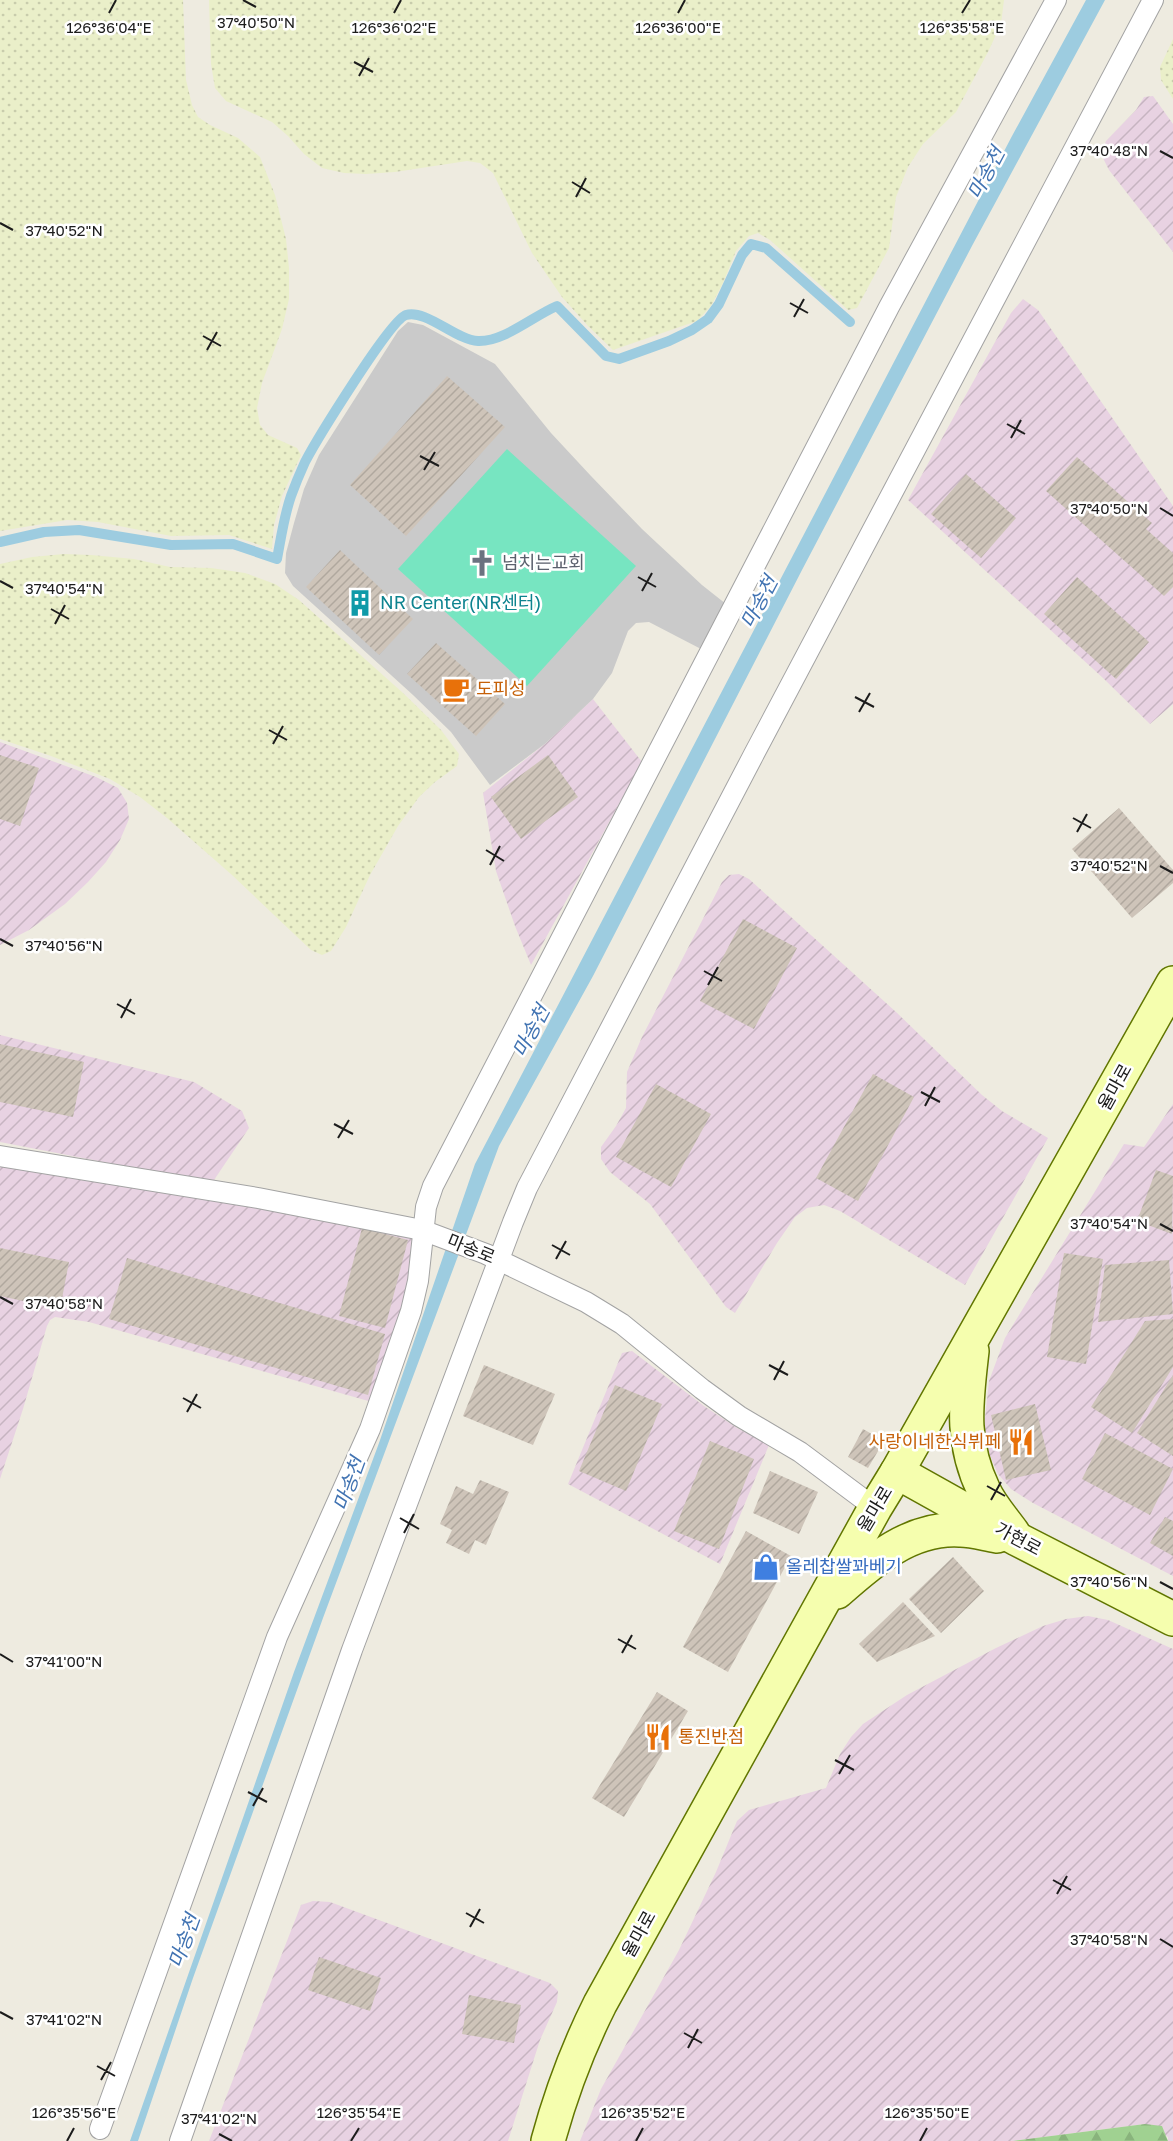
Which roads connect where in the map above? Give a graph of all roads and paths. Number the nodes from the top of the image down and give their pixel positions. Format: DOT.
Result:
graph roads {
  1 [pos="1056,0"];
  2 [pos="1153,0"];
  3 [pos="1173,983"];
  4 [pos="0,1156"];
  5 [pos="430,1233"];
  6 [pos="493,1257"];
  7 [pos="974,1336"];
  8 [pos="897,1472"];
  9 [pos="875,1508"];
  10 [pos="1017,1539"];
  11 [pos="818,1609"];
  12 [pos="1173,1619"];
  13 [pos="100,2129"];
  14 [pos="180,2141"];
  15 [pos="548,2141"];
  1 -- 5 [label="lane"];
  2 -- 6 [label="lane"];
  3 -- 7 [label="street, 율마로"];
  4 -- 5 [label="lane, 마송로"];
  5 -- 6 [label="lane, 마송로"];
  5 -- 13 [label="lane"];
  6 -- 9 [label="lane, 마송로"];
  6 -- 14 [label="lane"];
  7 -- 8 [label="street, 율마로"];
  7 -- 10 [label="street"];
  8 -- 9 [label="street, 율마로"];
  8 -- 10 [label="street, 가현로"];
  9 -- 11 [label="street, 율마로"];
  10 -- 11 [label="street"];
  10 -- 12 [label="street, 가현로"];
  11 -- 15 [label="street, 율마로"];
}
